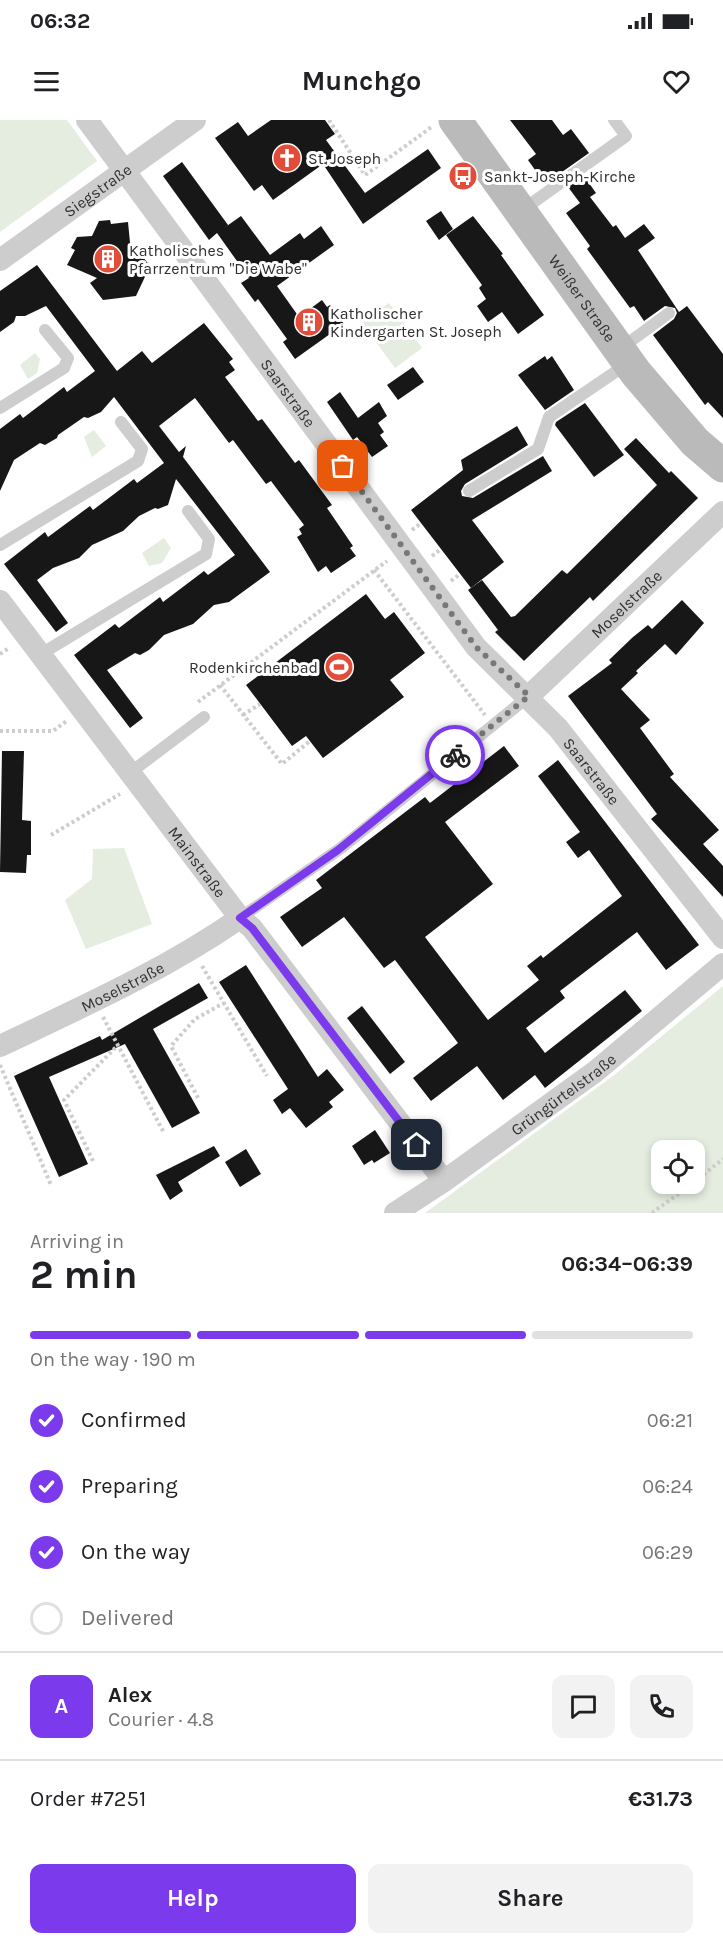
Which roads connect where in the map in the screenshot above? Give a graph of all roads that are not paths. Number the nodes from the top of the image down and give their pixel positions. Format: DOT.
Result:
graph roads {
  1 [pos="87,120"];
  2 [pos="195,120"];
  3 [pos="455,120"];
  4 [pos="614,120"];
  5 [pos="124,172"];
  6 [pos="520,212"];
  7 [pos="0,260"];
  8 [pos="669,313"];
  9 [pos="45,330"];
  10 [pos="624,356"];
  11 [pos="0,408"];
  12 [pos="121,422"];
  13 [pos="723,466"];
  14 [pos="469,491"];
  15 [pos="188,512"];
  16 [pos="723,512"];
  17 [pos="0,545"];
  18 [pos="0,601"];
  19 [pos="41,654"];
  20 [pos="529,696"];
  21 [pos="204,717"];
  22 [pos="134,777"];
  23 [pos="240,918"];
  24 [pos="723,938"];
  25 [pos="723,964"];
  26 [pos="2,1039"];
  27 [pos="444,1181"];
  28 [pos="395,1213"];
  1 -- 5 [label="street, Saarstraße"];
  2 -- 5 [label="street, Siegstraße"];
  3 -- 6 [label="street, Weißer Straße"];
  4 -- 6 [label="lane"];
  5 -- 7 [label="street, Siegstraße"];
  5 -- 20 [label="street, Saarstraße"];
  6 -- 10 [label="street, Weißer Straße"];
  8 -- 10 [label="lane"];
  9 -- 11 [label="lane"];
  10 -- 13 [label="street, Weißer Straße"];
  10 -- 14 [label="lane"];
  12 -- 17 [label="lane"];
  15 -- 19 [label="lane"];
  16 -- 20 [label="street, Moselstraße"];
  18 -- 19 [label="street, Mainstraße"];
  19 -- 22 [label="street, Mainstraße"];
  20 -- 23 [label="lane"];
  20 -- 24 [label="street, Saarstraße"];
  21 -- 22 [label="lane"];
  22 -- 23 [label="street, Mainstraße"];
  23 -- 26 [label="street, Moselstraße"];
  23 -- 27 [label="street, Mainstraße"];
  25 -- 27 [label="street, Grüngürtelstraße"];
  27 -- 28 [label="street, Grüngürtelstraße"];
}
